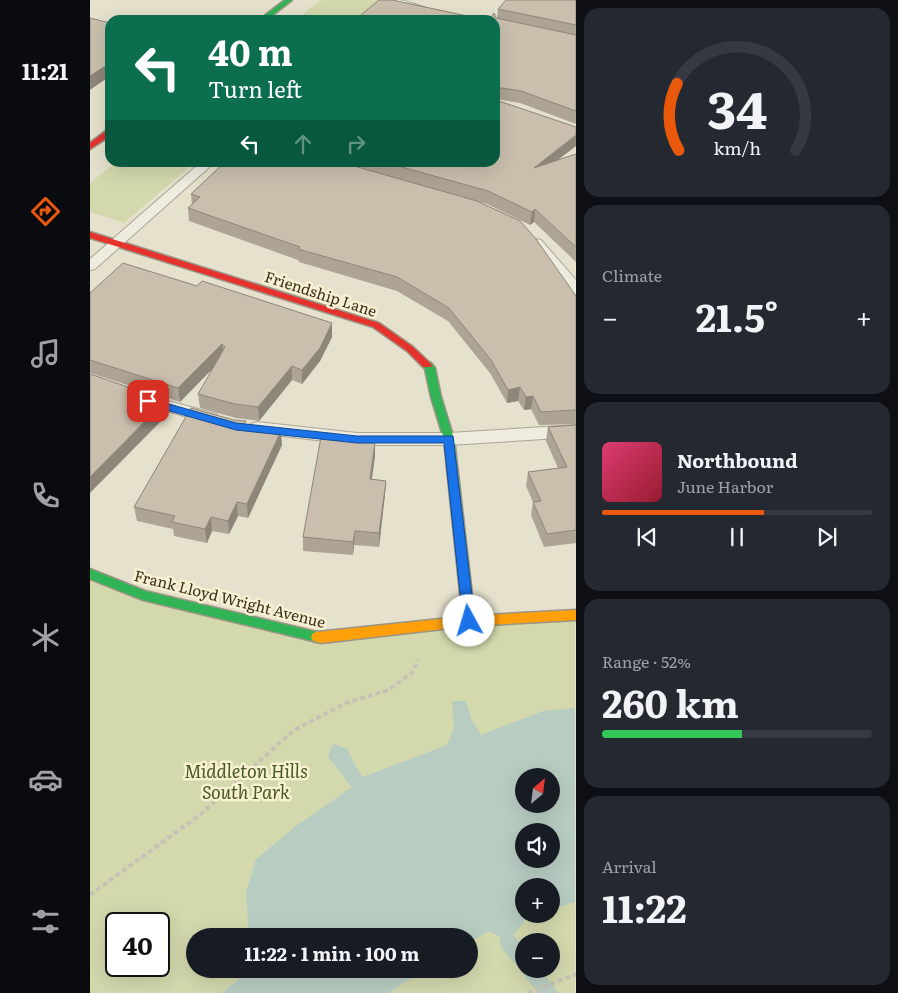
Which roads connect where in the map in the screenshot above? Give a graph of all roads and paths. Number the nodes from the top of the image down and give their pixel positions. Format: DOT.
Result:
graph roads {
  1 [pos="289,0"];
  2 [pos="402,0"];
  3 [pos="438,13"];
  4 [pos="269,15"];
  5 [pos="105,136"];
  6 [pos="90,147"];
  7 [pos="203,167"];
  8 [pos="90,235"];
  9 [pos="529,236"];
  10 [pos="116,243"];
  11 [pos="90,266"];
  12 [pos="576,290"];
  13 [pos="132,395"];
  14 [pos="228,424"];
  15 [pos="246,427"];
  16 [pos="576,431"];
  17 [pos="449,439"];
  18 [pos="90,574"];
  19 [pos="576,615"];
  20 [pos="469,621"];
  21 [pos="413,628"];
  22 [pos="90,895"];
  23 [pos="575,974"];
  24 [pos="528,993"];
  1 -- 4 [label="street"];
  2 -- 3 [label="lane"];
  5 -- 6 [label="street"];
  7 -- 10 [label="lane"];
  8 -- 10 [label="street, Friendship Lane"];
  9 -- 12 [label="lane"];
  10 -- 11 [label="lane"];
  10 -- 17 [label="street, Friendship Lane"];
  13 -- 14 [label="lane"];
  15 -- 17 [label="lane"];
  16 -- 17 [label="lane"];
  17 -- 20 [label="street, Friendship Lane"];
  18 -- 21 [label="street, Frank Lloyd Wright Avenue"];
  19 -- 20 [label="street, Frank Lloyd Wright Avenue"];
  20 -- 21 [label="street, Frank Lloyd Wright Avenue"];
  21 -- 22 [label="path"];
  23 -- 24 [label="path"];
}
